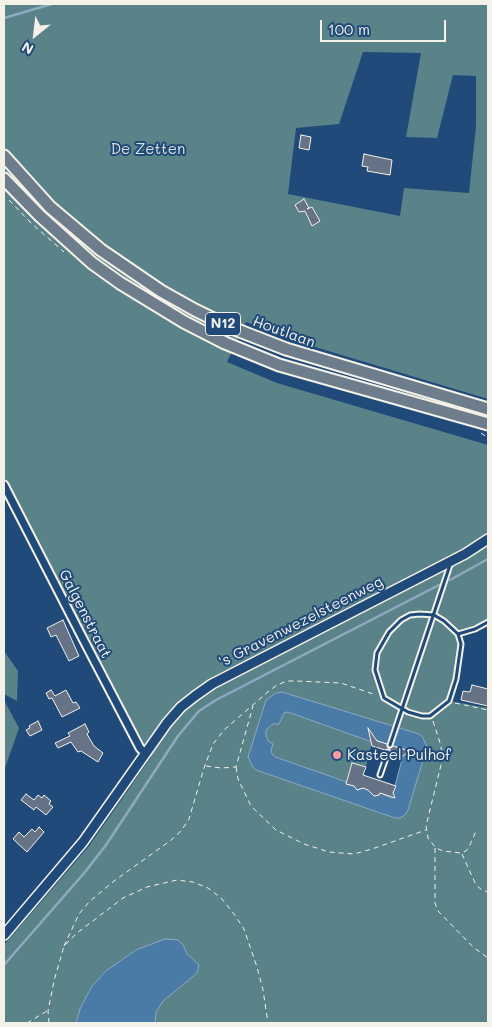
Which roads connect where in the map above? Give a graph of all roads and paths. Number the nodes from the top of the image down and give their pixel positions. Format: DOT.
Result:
graph roads {
  1 [pos="4,156"];
  2 [pos="4,179"];
  3 [pos="488,409"];
  4 [pos="488,424"];
  5 [pos="4,486"];
  6 [pos="488,539"];
  7 [pos="451,561"];
  8 [pos="434,615"];
  9 [pos="488,622"];
  10 [pos="458,634"];
  11 [pos="384,698"];
  12 [pos="450,701"];
  13 [pos="253,706"];
  14 [pos="402,710"];
  15 [pos="488,710"];
  16 [pos="430,716"];
  17 [pos="390,745"];
  18 [pos="388,752"];
  19 [pos="145,753"];
  20 [pos="204,766"];
  21 [pos="236,767"];
  22 [pos="380,775"];
  23 [pos="426,830"];
  24 [pos="476,830"];
  25 [pos="435,847"];
  26 [pos="461,853"];
  27 [pos="488,892"];
  28 [pos="4,934"];
  29 [pos="64,946"];
  30 [pos="488,958"];
  31 [pos="48,1011"];
  32 [pos="27,1023"];
  33 [pos="49,1023"];
  34 [pos="268,1023"];
  1 -- 3 [label="main road, Houtlaan / N12"];
  2 -- 4 [label="main road, Houtlaan / N12"];
  5 -- 19 [label="street, Galgenstraat"];
  6 -- 7 [label="street, 's Gravenwezelsteenweg"];
  7 -- 8 [label="lane"];
  7 -- 19 [label="street, 's Gravenwezelsteenweg"];
  8 -- 10 [label="lane"];
  8 -- 11 [label="lane"];
  8 -- 14 [label="lane"];
  9 -- 10 [label="lane"];
  10 -- 12 [label="lane"];
  11 -- 13 [label="path"];
  11 -- 14 [label="lane"];
  12 -- 15 [label="path"];
  12 -- 16 [label="lane"];
  13 -- 20 [label="path"];
  13 -- 21 [label="path"];
  14 -- 16 [label="lane"];
  14 -- 17 [label="lane"];
  16 -- 23 [label="path"];
  18 -- 22 [label="lane"];
  19 -- 28 [label="street, 's Gravenwezelsteenweg"];
  20 -- 21 [label="path"];
  20 -- 29 [label="path"];
  21 -- 23 [label="path"];
  23 -- 25 [label="path"];
  24 -- 26 [label="path"];
  25 -- 26 [label="path"];
  25 -- 30 [label="path"];
  26 -- 27 [label="path"];
  29 -- 31 [label="path"];
  29 -- 34 [label="path"];
  31 -- 32 [label="path"];
  31 -- 33 [label="path"];
}
